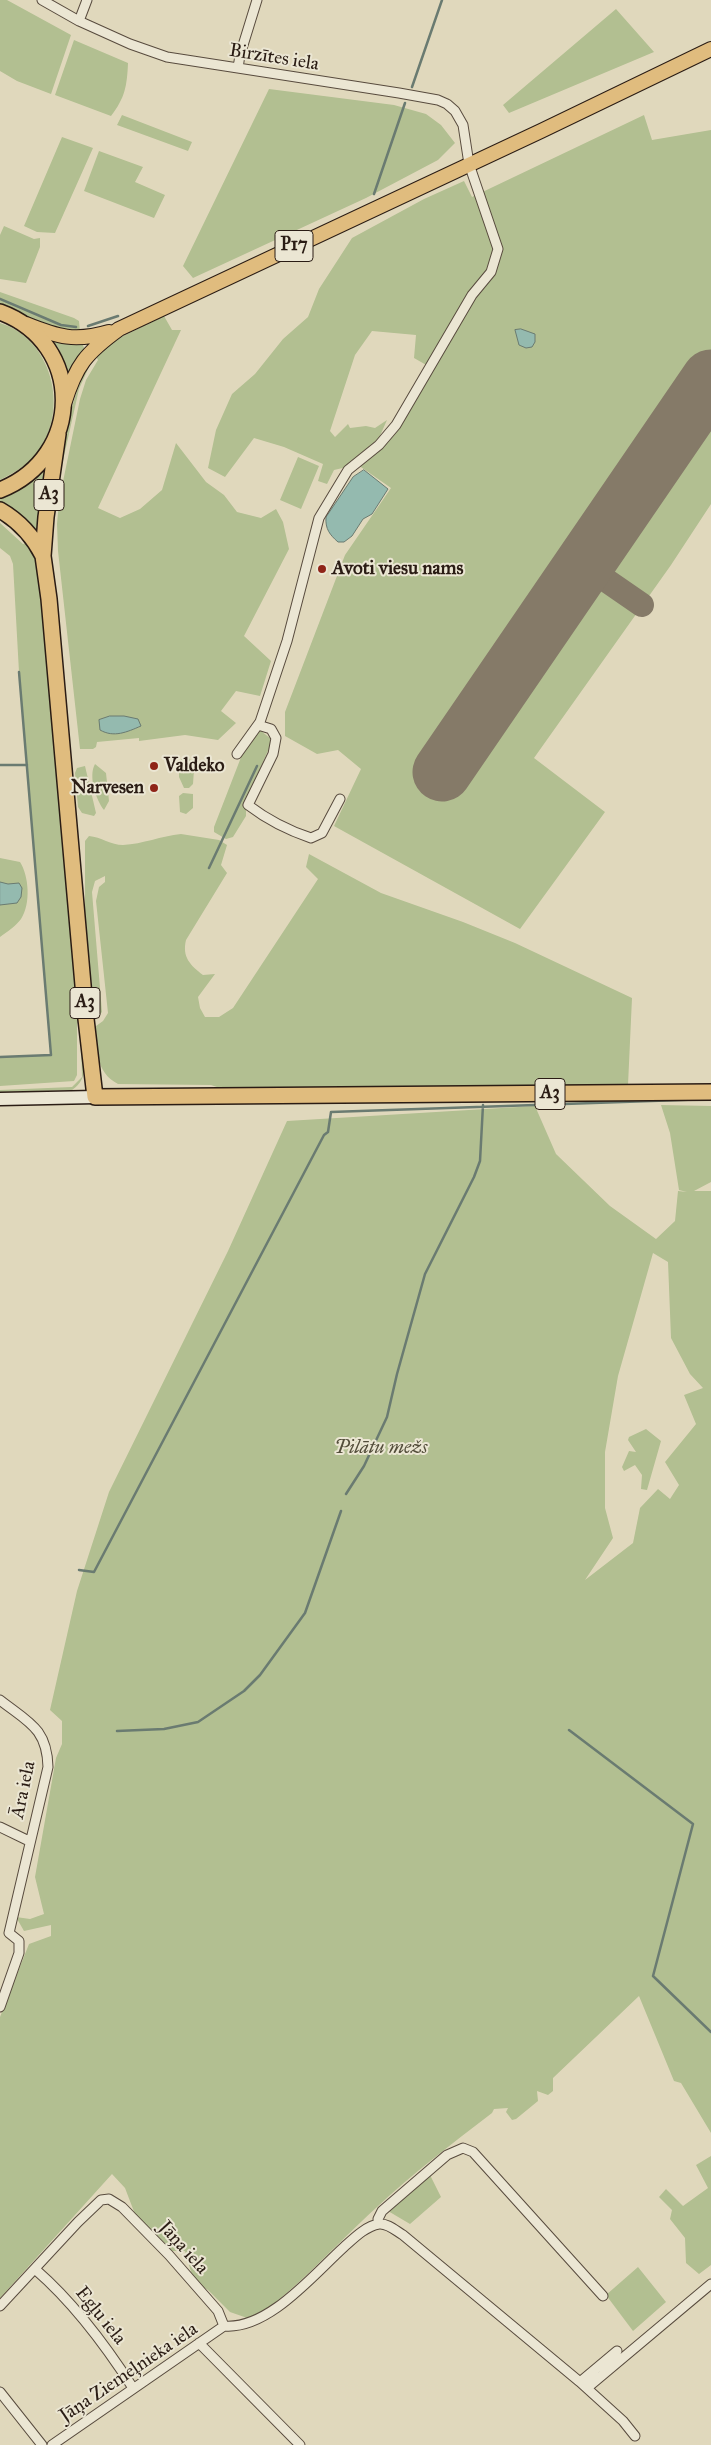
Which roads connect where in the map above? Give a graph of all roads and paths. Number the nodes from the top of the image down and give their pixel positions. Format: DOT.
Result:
graph roads {
  1 [pos="42,0"];
  2 [pos="87,0"];
  3 [pos="257,0"];
  4 [pos="79,21"];
  5 [pos="711,49"];
  6 [pos="238,68"];
  7 [pos="469,164"];
  8 [pos="0,312"];
  9 [pos="23,323"];
  10 [pos="119,329"];
  11 [pos="64,405"];
  12 [pos="58,434"];
  13 [pos="0,490"];
  14 [pos="0,510"];
  15 [pos="43,556"];
  16 [pos="258,725"];
  17 [pos="237,754"];
  18 [pos="340,799"];
  19 [pos="711,1092"];
  20 [pos="95,1097"];
  21 [pos="0,1099"];
  22 [pos="0,1700"];
  23 [pos="0,1828"];
  24 [pos="29,1841"];
  25 [pos="5,1933"];
  26 [pos="0,2008"];
  27 [pos="379,2224"];
  28 [pos="36,2270"];
  29 [pos="711,2284"];
  30 [pos="603,2296"];
  31 [pos="0,2306"];
  32 [pos="224,2326"];
  33 [pos="199,2343"];
  34 [pos="617,2351"];
  35 [pos="583,2385"];
  36 [pos="133,2388"];
  37 [pos="0,2392"];
  38 [pos="635,2436"];
  39 [pos="42,2445"];
  40 [pos="52,2445"];
  41 [pos="300,2445"];
  1 -- 4 [label="street, Birzītes iela"];
  2 -- 4 [label="street"];
  3 -- 6 [label="street"];
  4 -- 6 [label="street, Birzītes iela"];
  5 -- 7 [label="main road, P17"];
  6 -- 7 [label="street, Birzītes iela"];
  7 -- 10 [label="main road, P17"];
  7 -- 16 [label="street, Birzītes iela"];
  8 -- 9 [label="highway, A3"];
  9 -- 10 [label="main road, P17"];
  9 -- 11 [label="highway, A3"];
  10 -- 11 [label="main road, P17"];
  11 -- 12 [label="highway, A3"];
  12 -- 13 [label="highway, A3"];
  12 -- 15 [label="highway, A3"];
  14 -- 15 [label="highway, A3"];
  15 -- 20 [label="highway, A3"];
  16 -- 17 [label="street, Birzītes iela"];
  16 -- 18 [label="street"];
  19 -- 20 [label="highway, A3"];
  20 -- 21 [label="main road"];
  22 -- 24 [label="street, Āra iela"];
  23 -- 24 [label="street"];
  24 -- 25 [label="street, Āra iela"];
  25 -- 26 [label="street, Āra iela"];
  27 -- 30 [label="street"];
  27 -- 32 [label="street"];
  27 -- 35 [label="street"];
  28 -- 31 [label="street"];
  28 -- 32 [label="street, Jāņa iela"];
  28 -- 36 [label="street, Egļu iela"];
  29 -- 35 [label="street"];
  32 -- 33 [label="street, Jāņa Ziemeļnieka iela"];
  33 -- 36 [label="street, Jāņa Ziemeļnieka iela"];
  33 -- 41 [label="street"];
  34 -- 35 [label="street"];
  35 -- 38 [label="street"];
  36 -- 40 [label="street, Jāņa Ziemeļnieka iela"];
  37 -- 39 [label="street"];
}
